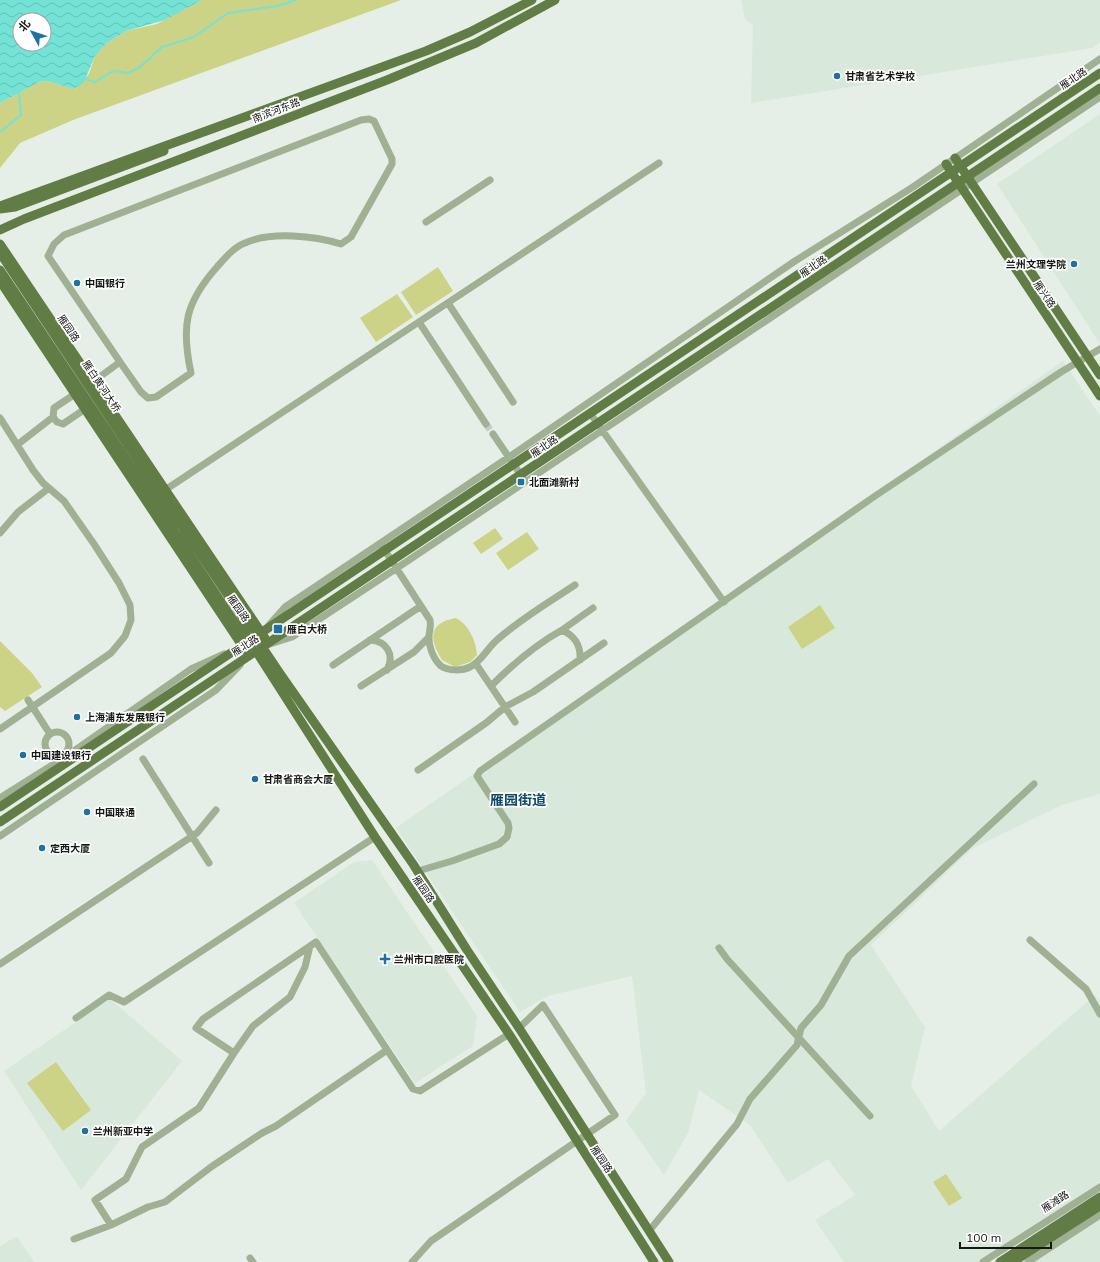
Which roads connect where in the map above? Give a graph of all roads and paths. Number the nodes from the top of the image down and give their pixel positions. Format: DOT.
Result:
graph roads {
  1 [pos="532,0"];
  2 [pos="555,0"];
  3 [pos="1100,60"];
  4 [pos="1100,73"];
  5 [pos="352,77"];
  6 [pos="1100,88"];
  7 [pos="311,91"];
  8 [pos="357,91"];
  9 [pos="1100,97"];
  10 [pos="955,158"];
  11 [pos="659,163"];
  12 [pos="946,164"];
  13 [pos="961,166"];
  14 [pos="951,172"];
  15 [pos="970,179"];
  16 [pos="490,180"];
  17 [pos="960,185"];
  18 [pos="0,206"];
  19 [pos="0,210"];
  20 [pos="426,222"];
  21 [pos="0,230"];
  22 [pos="0,244"];
  23 [pos="0,253"];
  24 [pos="0,270"];
  25 [pos="0,281"];
  26 [pos="448,303"];
  27 [pos="419,322"];
  28 [pos="1100,349"];
  29 [pos="1088,357"];
  30 [pos="120,362"];
  31 [pos="1078,362"];
  32 [pos="1100,375"];
  33 [pos="92,382"];
  34 [pos="75,394"];
  35 [pos="1100,396"];
  36 [pos="513,402"];
  37 [pos="85,409"];
  38 [pos="590,413"];
  39 [pos="53,417"];
  40 [pos="0,418"];
  41 [pos="486,424"];
  42 [pos="600,427"];
  43 [pos="493,434"];
  44 [pos="17,445"];
  45 [pos="511,461"];
  46 [pos="523,478"];
  47 [pos="49,488"];
  48 [pos="165,490"];
  49 [pos="173,529"];
  50 [pos="185,531"];
  51 [pos="0,533"];
  52 [pos="380,542"];
  53 [pos="386,550"];
  54 [pos="394,564"];
  55 [pos="575,585"];
  56 [pos="724,602"];
  57 [pos="420,606"];
  58 [pos="593,608"];
  59 [pos="562,630"];
  60 [pos="429,637"];
  61 [pos="252,639"];
  62 [pos="370,640"];
  63 [pos="604,643"];
  64 [pos="259,649"];
  65 [pos="580,660"];
  66 [pos="476,664"];
  67 [pos="333,665"];
  68 [pos="387,670"];
  69 [pos="361,686"];
  70 [pos="491,686"];
  71 [pos="28,700"];
  72 [pos="32,707"];
  73 [pos="505,707"];
  74 [pos="515,722"];
  75 [pos="0,729"];
  76 [pos="50,734"];
  77 [pos="65,758"];
  78 [pos="144,759"];
  79 [pos="418,770"];
  80 [pos="74,772"];
  81 [pos="1034,784"];
  82 [pos="0,798"];
  83 [pos="0,807"];
  84 [pos="216,810"];
  85 [pos="0,822"];
  86 [pos="0,836"];
  87 [pos="192,836"];
  88 [pos="375,837"];
  89 [pos="209,863"];
  90 [pos="418,871"];
  91 [pos="1030,940"];
  92 [pos="310,946"];
  93 [pos="719,948"];
  94 [pos="0,964"];
  95 [pos="1100,1014"];
  96 [pos="76,1018"];
  97 [pos="519,1028"];
  98 [pos="509,1034"];
  99 [pos="799,1037"];
  100 [pos="387,1050"];
  101 [pos="234,1053"];
  102 [pos="870,1116"];
  103 [pos="587,1135"];
  104 [pos="577,1142"];
  105 [pos="1100,1187"];
  106 [pos="1100,1197"];
  107 [pos="1100,1206"];
  108 [pos="1100,1215"];
  109 [pos="111,1225"];
  110 [pos="649,1232"];
  111 [pos="74,1239"];
  112 [pos="412,1262"];
  113 [pos="654,1262"];
  114 [pos="669,1262"];
  115 [pos="983,1262"];
  116 [pos="1000,1262"];
  117 [pos="1013,1262"];
  118 [pos="1028,1262"];
  1 -- 5 [label="main road, 南滨河东路"];
  2 -- 8 [label="main road, 南滨河东路"];
  3 -- 10 [label="street"];
  4 -- 13 [label="main road, 雁北路"];
  5 -- 7 [label="main road, 南滨河东路"];
  5 -- 8 [label="main road"];
  6 -- 15 [label="main road, 雁北路"];
  7 -- 18 [label="main road, 南滨河东路"];
  7 -- 19 [label="main road"];
  8 -- 21 [label="main road, 南滨河东路"];
  9 -- 15 [label="street"];
  10 -- 12 [label="street"];
  10 -- 13 [label="main road, 雁兴路"];
  11 -- 26 [label="street"];
  12 -- 14 [label="main road, 雁兴路"];
  12 -- 45 [label="street"];
  13 -- 14 [label="main road, 雁北路"];
  13 -- 15 [label="main road, 雁兴路"];
  14 -- 17 [label="main road, 雁兴路"];
  14 -- 38 [label="main road, 雁北路"];
  15 -- 17 [label="main road, 雁北路"];
  15 -- 29 [label="main road, 雁兴路"];
  16 -- 20 [label="street"];
  17 -- 31 [label="main road, 雁兴路"];
  17 -- 42 [label="main road, 雁北路"];
  22 -- 33 [label="main road, 雁园路"];
  23 -- 50 [label="main road, 雁白黄河大桥, bridge"];
  24 -- 49 [label="main road, 雁白黄河大桥, bridge"];
  25 -- 34 [label="main road, 雁园路"];
  26 -- 27 [label="street"];
  26 -- 36 [label="street"];
  27 -- 41 [label="street"];
  27 -- 48 [label="street"];
  28 -- 29 [label="street"];
  29 -- 31 [label="street"];
  29 -- 32 [label="main road, 雁兴路"];
  30 -- 30 [label="street"];
  30 -- 33 [label="street"];
  31 -- 35 [label="main road, 雁兴路"];
  31 -- 56 [label="street"];
  33 -- 34 [label="street"];
  33 -- 48 [label="main road, 雁园路"];
  34 -- 37 [label="main road, 雁园路"];
  34 -- 39 [label="street"];
  37 -- 39 [label="street"];
  37 -- 61 [label="main road, 雁园路"];
  38 -- 42 [label="street"];
  38 -- 45 [label="main road, 雁北路"];
  39 -- 44 [label="street"];
  40 -- 44 [label="street"];
  42 -- 46 [label="main road, 雁北路"];
  42 -- 56 [label="street"];
  43 -- 45 [label="street"];
  44 -- 47 [label="street"];
  45 -- 46 [label="street"];
  45 -- 52 [label="street"];
  45 -- 53 [label="main road, 雁北路"];
  46 -- 54 [label="main road, 雁北路"];
  47 -- 51 [label="street"];
  47 -- 72 [label="street"];
  48 -- 61 [label="main road, 雁园路"];
  49 -- 61 [label="main road, 雁园路"];
  50 -- 61 [label="main road, 雁园路"];
  52 -- 53 [label="street"];
  52 -- 61 [label="street"];
  53 -- 54 [label="street"];
  53 -- 61 [label="main road, 雁北路"];
  54 -- 57 [label="street"];
  54 -- 64 [label="main road, 雁北路"];
  55 -- 66 [label="street"];
  56 -- 90 [label="street"];
  57 -- 60 [label="street"];
  57 -- 62 [label="street"];
  58 -- 59 [label="street"];
  59 -- 65 [label="street"];
  59 -- 70 [label="street"];
  60 -- 66 [label="street"];
  60 -- 68 [label="street"];
  61 -- 64 [label="main road, 雁园路"];
  61 -- 64 [label="main road, 雁园路"];
  61 -- 77 [label="main road, 雁北路"];
  62 -- 67 [label="street"];
  62 -- 68 [label="street"];
  63 -- 65 [label="street"];
  64 -- 80 [label="main road, 雁北路"];
  64 -- 86 [label="street"];
  64 -- 88 [label="main road, 雁园路"];
  64 -- 90 [label="main road, 雁园路"];
  65 -- 73 [label="street"];
  66 -- 70 [label="street"];
  68 -- 69 [label="street"];
  70 -- 73 [label="street"];
  71 -- 72 [label="street"];
  72 -- 75 [label="street"];
  72 -- 76 [label="street"];
  73 -- 74 [label="street"];
  73 -- 79 [label="street"];
  76 -- 77 [label="street"];
  76 -- 77 [label="street"];
  77 -- 80 [label="street"];
  77 -- 82 [label="street"];
  77 -- 83 [label="main road, 雁北路"];
  78 -- 87 [label="street"];
  80 -- 85 [label="main road, 雁北路"];
  81 -- 99 [label="street"];
  84 -- 87 [label="street"];
  87 -- 89 [label="street"];
  87 -- 94 [label="street"];
  88 -- 96 [label="street"];
  88 -- 98 [label="main road, 雁园路"];
  90 -- 97 [label="main road, 雁园路"];
  91 -- 95 [label="street"];
  92 -- 100 [label="street"];
  92 -- 101 [label="street"];
  92 -- 101 [label="street"];
  93 -- 99 [label="street"];
  97 -- 98 [label="main road"];
  97 -- 103 [label="main road, 雁园路"];
  97 -- 103 [label="street"];
  98 -- 100 [label="street"];
  98 -- 104 [label="main road, 雁园路"];
  99 -- 102 [label="street"];
  99 -- 110 [label="street"];
  100 -- 109 [label="street"];
  101 -- 109 [label="street"];
  103 -- 104 [label="street"];
  103 -- 110 [label="main road, 雁园路"];
  104 -- 112 [label="street"];
  104 -- 113 [label="main road, 雁园路"];
  105 -- 115 [label="street, 雁滩路"];
  106 -- 116 [label="main road, 雁滩路"];
  107 -- 117 [label="main road"];
  108 -- 118 [label="street"];
  109 -- 111 [label="street"];
  110 -- 114 [label="main road, 雁园路"];
}
